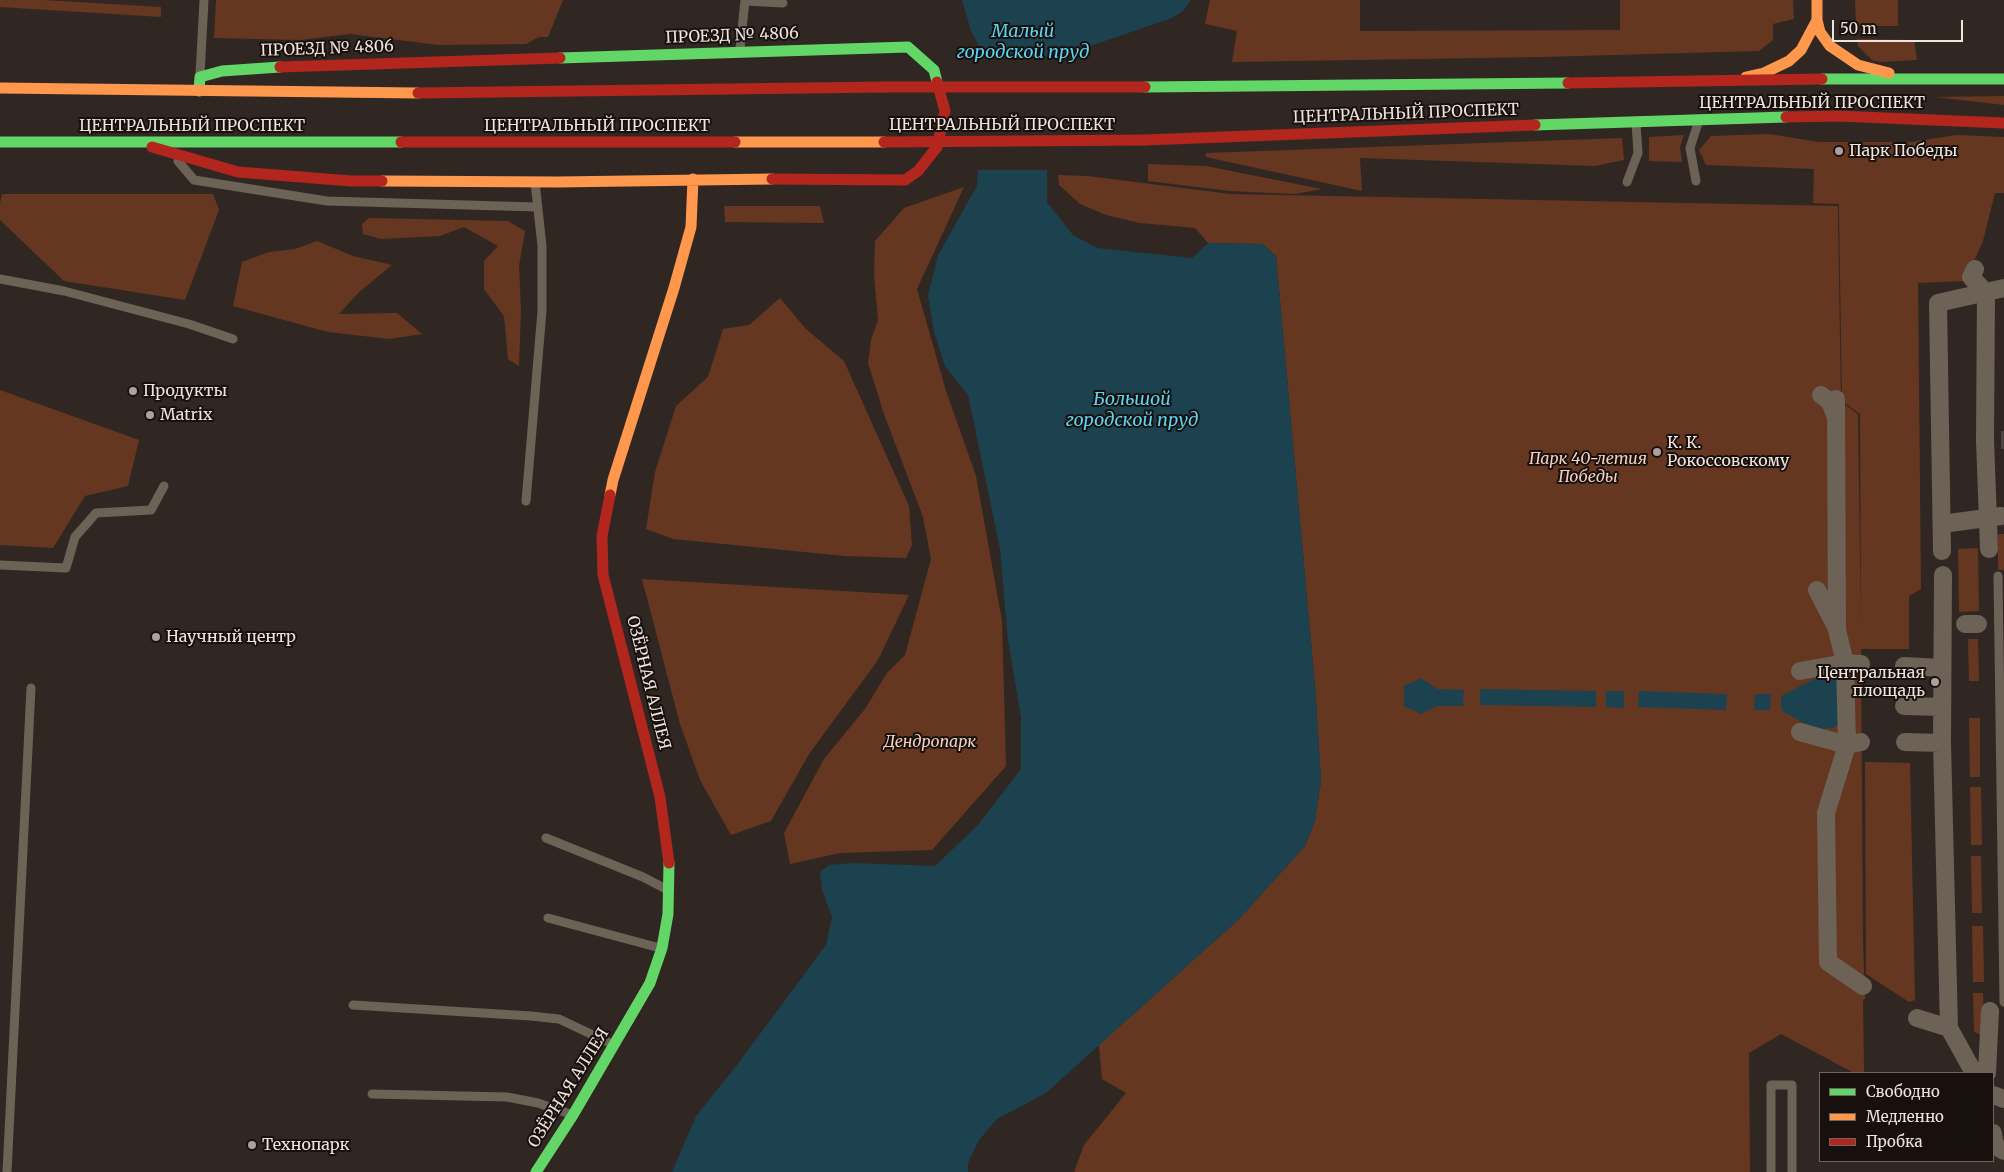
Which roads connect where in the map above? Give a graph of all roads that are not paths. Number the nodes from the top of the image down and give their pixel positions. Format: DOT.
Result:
graph roads {
  1 [pos="204,0"];
  2 [pos="1817,0"];
  3 [pos="745,1"];
  4 [pos="783,4"];
  5 [pos="1817,20"];
  6 [pos="740,52"];
  7 [pos="200,77"];
  8 [pos="1906,78"];
  9 [pos="2004,79"];
  10 [pos="1728,82"];
  11 [pos="0,88"];
  12 [pos="199,91"];
  13 [pos="1699,119"];
  14 [pos="1635,121"];
  15 [pos="2004,123"];
  16 [pos="0,142"];
  17 [pos="137,143"];
  18 [pos="170,152"];
  19 [pos="693,179"];
  20 [pos="1696,181"];
  21 [pos="535,182"];
  22 [pos="1627,182"];
  23 [pos="537,207"];
  24 [pos="1975,269"];
  25 [pos="0,279"];
  26 [pos="2004,288"];
  27 [pos="1986,293"];
  28 [pos="233,339"];
  29 [pos="1828,397"];
  30 [pos="164,486"];
  31 [pos="526,501"];
  32 [pos="1997,516"];
  33 [pos="1942,524"];
  34 [pos="1989,548"];
  35 [pos="1942,551"];
  36 [pos="0,565"];
  37 [pos="1943,575"];
  38 [pos="1998,576"];
  39 [pos="1817,590"];
  40 [pos="2001,590"];
  41 [pos="1837,630"];
  42 [pos="1853,663"];
  43 [pos="1904,666"];
  44 [pos="1942,668"];
  45 [pos="1800,671"];
  46 [pos="31,688"];
  47 [pos="1904,706"];
  48 [pos="1942,707"];
  49 [pos="1800,732"];
  50 [pos="1905,742"];
  51 [pos="1854,743"];
  52 [pos="1942,743"];
  53 [pos="546,838"];
  54 [pos="669,890"];
  55 [pos="548,918"];
  56 [pos="662,948"];
  57 [pos="1863,986"];
  58 [pos="353,1005"];
  59 [pos="1997,1006"];
  60 [pos="1917,1018"];
  61 [pos="1949,1028"];
  62 [pos="615,1045"];
  63 [pos="1973,1072"];
  64 [pos="1987,1072"];
  65 [pos="372,1094"];
  66 [pos="573,1115"];
  67 [pos="1994,1140"];
  68 [pos="2004,1151"];
  69 [pos="7,1172"];
  70 [pos="536,1172"];
  71 [pos="1771,1172"];
  72 [pos="1792,1172"];
  1 -- 7 [label="lane"];
  2 -- 5 [label="main road"];
  3 -- 4 [label="lane"];
  3 -- 6 [label="lane"];
  5 -- 8 [label="main road"];
  5 -- 10 [label="main road"];
  6 -- 7 [label="main road, ПРОЕЗД № 4806"];
  6 -- 19 [label="main road, ПРОЕЗД № 4806"];
  7 -- 12 [label="main road"];
  8 -- 9 [label="main road, ЦЕНТРАЛЬНЫЙ ПРОСПЕКТ"];
  8 -- 10 [label="main road, ЦЕНТРАЛЬНЫЙ ПРОСПЕКТ"];
  10 -- 12 [label="main road, ЦЕНТРАЛЬНЫЙ ПРОСПЕКТ, bridge"];
  11 -- 12 [label="main road, ЦЕНТРАЛЬНЫЙ ПРОСПЕКТ"];
  13 -- 14 [label="main road, ЦЕНТРАЛЬНЫЙ ПРОСПЕКТ"];
  13 -- 15 [label="main road, ЦЕНТРАЛЬНЫЙ ПРОСПЕКТ"];
  13 -- 20 [label="lane"];
  14 -- 17 [label="main road, ЦЕНТРАЛЬНЫЙ ПРОСПЕКТ, bridge"];
  14 -- 22 [label="lane"];
  16 -- 17 [label="main road, ЦЕНТРАЛЬНЫЙ ПРОСПЕКТ"];
  17 -- 18 [label="main road, ПРОЕЗД № 4806"];
  18 -- 21 [label="main road, ПРОЕЗД № 4806"];
  18 -- 23 [label="lane"];
  19 -- 21 [label="main road, ПРОЕЗД № 4806"];
  19 -- 54 [label="main road, ОЗЁРНАЯ АЛЛЕЯ"];
  21 -- 23 [label="lane"];
  23 -- 31 [label="lane"];
  24 -- 27 [label="street"];
  25 -- 28 [label="lane"];
  26 -- 27 [label="street"];
  27 -- 32 [label="street"];
  27 -- 33 [label="street"];
  29 -- 41 [label="street"];
  30 -- 36 [label="lane"];
  32 -- 33 [label="street"];
  32 -- 34 [label="street"];
  33 -- 35 [label="street"];
  37 -- 44 [label="street"];
  38 -- 40 [label="lane"];
  39 -- 41 [label="street"];
  40 -- 59 [label="lane"];
  41 -- 42 [label="street"];
  42 -- 45 [label="street"];
  42 -- 51 [label="street"];
  43 -- 44 [label="street"];
  44 -- 48 [label="street"];
  46 -- 69 [label="lane"];
  47 -- 48 [label="street"];
  48 -- 52 [label="street"];
  49 -- 51 [label="street"];
  50 -- 52 [label="street"];
  51 -- 57 [label="street"];
  52 -- 61 [label="street"];
  53 -- 54 [label="lane"];
  54 -- 56 [label="main road, ОЗЁРНАЯ АЛЛЕЯ"];
  55 -- 56 [label="lane"];
  56 -- 62 [label="main road, ОЗЁРНАЯ АЛЛЕЯ"];
  58 -- 62 [label="lane"];
  59 -- 64 [label="street"];
  60 -- 61 [label="street"];
  61 -- 63 [label="street"];
  62 -- 66 [label="main road, ОЗЁРНАЯ АЛЛЕЯ"];
  65 -- 66 [label="lane"];
  66 -- 70 [label="main road, ОЗЁРНАЯ АЛЛЕЯ"];
  67 -- 68 [label="street"];
  71 -- 72 [label="lane"];
}
